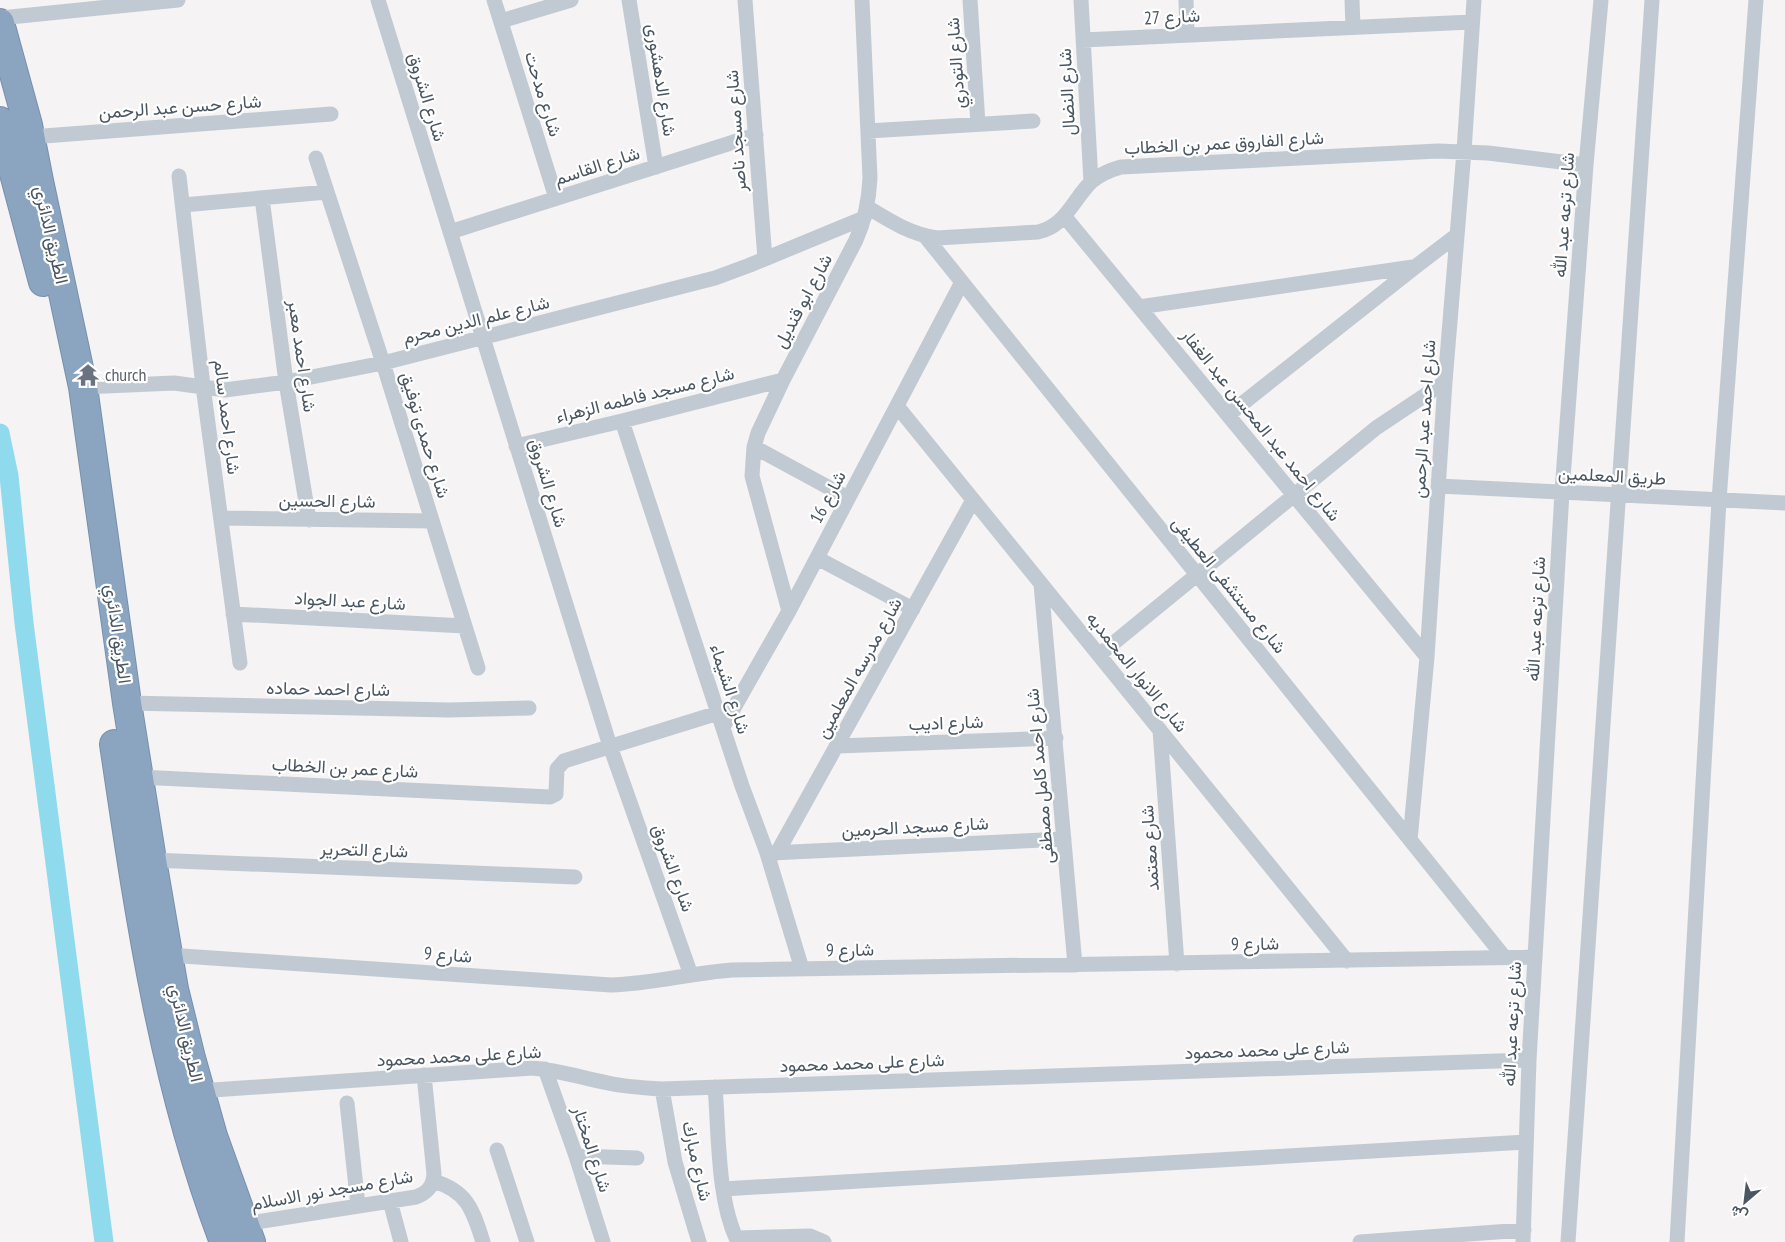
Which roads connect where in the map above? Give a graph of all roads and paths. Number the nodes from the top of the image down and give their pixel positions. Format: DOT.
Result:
graph roads {
  1 [pos="178,0"];
  2 [pos="378,0"];
  3 [pos="494,0"];
  4 [pos="571,0"];
  5 [pos="628,0"];
  6 [pos="745,0"];
  7 [pos="862,0"];
  8 [pos="970,0"];
  9 [pos="1080,0"];
  10 [pos="1186,0"];
  11 [pos="1352,0"];
  12 [pos="1474,0"];
  13 [pos="1601,0"];
  14 [pos="1652,0"];
  15 [pos="1756,0"];
  16 [pos="65,6"];
  17 [pos="0,18"];
  18 [pos="501,21"];
  19 [pos="0,22"];
  20 [pos="1472,22"];
  21 [pos="1353,27"];
  22 [pos="1187,35"];
  23 [pos="1083,40"];
  24 [pos="11,103"];
  25 [pos="331,114"];
  26 [pos="1033,121"];
  27 [pos="0,122"];
  28 [pos="978,124"];
  29 [pos="868,131"];
  30 [pos="756,135"];
  31 [pos="24,147"];
  32 [pos="1464,152"];
  33 [pos="316,158"];
  34 [pos="1586,165"];
  35 [pos="656,167"];
  36 [pos="179,176"];
  37 [pos="1092,182"];
  38 [pos="327,192"];
  39 [pos="262,198"];
  40 [pos="556,198"];
  41 [pos="182,205"];
  42 [pos="866,213"];
  43 [pos="1065,217"];
  44 [pos="450,232"];
  45 [pos="924,236"];
  46 [pos="1458,236"];
  47 [pos="765,259"];
  48 [pos="1415,267"];
  49 [pos="962,282"];
  50 [pos="1139,307"];
  51 [pos="482,338"];
  52 [pos="383,363"];
  53 [pos="783,380"];
  54 [pos="286,382"];
  55 [pos="1445,382"];
  56 [pos="203,386"];
  57 [pos="83,387"];
  58 [pos="897,406"];
  59 [pos="1228,415"];
  60 [pos="622,421"];
  61 [pos="516,446"];
  62 [pos="754,447"];
  63 [pos="1438,486"];
  64 [pos="1562,492"];
  65 [pos="1294,495"];
  66 [pos="1618,495"];
  67 [pos="848,498"];
  68 [pos="973,500"];
  69 [pos="1719,500"];
  70 [pos="1785,503"];
  71 [pos="221,518"];
  72 [pos="309,520"];
  73 [pos="432,521"];
  74 [pos="817,558"];
  75 [pos="1197,575"];
  76 [pos="1041,584"];
  77 [pos="913,609"];
  78 [pos="789,611"];
  79 [pos="233,614"];
  80 [pos="465,626"];
  81 [pos="1099,655"];
  82 [pos="1427,657"];
  83 [pos="240,663"];
  84 [pos="478,668"];
  85 [pos="127,703"];
  86 [pos="529,708"];
  87 [pos="720,720"];
  88 [pos="1160,730"];
  89 [pos="1056,738"];
  90 [pos="610,746"];
  91 [pos="837,746"];
  92 [pos="138,777"];
  93 [pos="1064,839"];
  94 [pos="1410,840"];
  95 [pos="772,853"];
  96 [pos="152,860"];
  97 [pos="575,877"];
  98 [pos="168,955"];
  99 [pos="1534,957"];
  100 [pos="1505,958"];
  101 [pos="1348,961"];
  102 [pos="1177,964"];
  103 [pos="1075,965"];
  104 [pos="802,969"];
  105 [pos="691,975"];
  106 [pos="1529,1060"];
  107 [pos="545,1069"];
  108 [pos="424,1075"];
  109 [pos="715,1087"];
  110 [pos="662,1089"];
  111 [pos="199,1092"];
  112 [pos="347,1103"];
  113 [pos="1526,1142"];
  114 [pos="497,1150"];
  115 [pos="576,1156"];
  116 [pos="637,1158"];
  117 [pos="433,1181"];
  118 [pos="723,1189"];
  119 [pos="390,1201"];
  120 [pos="358,1206"];
  121 [pos="239,1236"];
  122 [pos="1523,1236"];
  123 [pos="737,1240"];
  124 [pos="401,1242"];
  125 [pos="483,1242"];
  126 [pos="527,1242"];
  127 [pos="603,1242"];
  128 [pos="699,1242"];
  129 [pos="824,1242"];
  130 [pos="1360,1242"];
  131 [pos="1568,1242"];
  132 [pos="1677,1242"];
  1 -- 16 [label="street"];
  2 -- 44 [label="street, شارع الشروق"];
  3 -- 18 [label="street, شارع مدحت"];
  4 -- 18 [label="street"];
  5 -- 35 [label="street, شارع الدهشورى"];
  6 -- 30 [label="street, شارع مسجد ناصر"];
  7 -- 29 [label="street, شارع ابو قنديل"];
  8 -- 28 [label="street, شارع التودري"];
  9 -- 23 [label="street, شارع النضال"];
  10 -- 22 [label="street"];
  11 -- 21 [label="street"];
  12 -- 20 [label="street, شارع احمد عبد الرحمن"];
  13 -- 34 [label="street, شارع ترعه عبد الله"];
  14 -- 66 [label="street"];
  15 -- 69 [label="street"];
  16 -- 17 [label="street"];
  18 -- 40 [label="street, شارع مدحت"];
  19 -- 24 [label="highway, الطريق الدائري"];
  20 -- 21 [label="street, شارع 27"];
  20 -- 32 [label="street, شارع احمد عبد الرحمن"];
  21 -- 22 [label="street, شارع 27"];
  22 -- 23 [label="street, شارع 27"];
  23 -- 37 [label="street, شارع النضال"];
  24 -- 31 [label="highway, الطريق الدائري"];
  25 -- 31 [label="street, شارع حسن عبد الرحمن"];
  26 -- 28 [label="street"];
  27 -- 31 [label="highway, الطريق الدائري"];
  28 -- 29 [label="street"];
  29 -- 42 [label="street, شارع ابو قنديل"];
  30 -- 35 [label="street, شارع القاسم"];
  30 -- 47 [label="street, شارع مسجد ناصر"];
  31 -- 57 [label="highway, الطريق الدائري"];
  31 -- 121 [label="highway, الطريق الدائري"];
  32 -- 34 [label="street, شارع الفاروق عمر بن الخطاب"];
  32 -- 37 [label="street, شارع الفاروق عمر بن الخطاب"];
  32 -- 46 [label="street, شارع احمد عبد الرحمن"];
  33 -- 38 [label="street, شارع حمدى توفيق"];
  34 -- 64 [label="street, شارع ترعه عبد الله"];
  35 -- 40 [label="street, شارع القاسم"];
  36 -- 41 [label="street, شارع احمد سالم"];
  37 -- 43 [label="street, شارع الفاروق عمر بن الخطاب"];
  38 -- 39 [label="street"];
  38 -- 52 [label="street, شارع حمدى توفيق"];
  39 -- 41 [label="street"];
  39 -- 54 [label="street, شارع احمد معبر"];
  40 -- 44 [label="street, شارع القاسم"];
  41 -- 56 [label="street, شارع احمد سالم"];
  42 -- 45 [label="street, شارع الفاروق عمر بن الخطاب"];
  42 -- 47 [label="street, شارع علم الدين محرم"];
  42 -- 53 [label="street, شارع ابو قنديل"];
  43 -- 45 [label="street, شارع الفاروق عمر بن الخطاب"];
  43 -- 50 [label="street, شارع احمد عبد المحسن عبد الغفار"];
  44 -- 51 [label="street, شارع الشروق"];
  45 -- 49 [label="street, شارع مستشفى العطيفى"];
  46 -- 48 [label="street"];
  46 -- 55 [label="street, شارع احمد عبد الرحمن"];
  47 -- 51 [label="street, شارع علم الدين محرم"];
  48 -- 50 [label="street"];
  48 -- 59 [label="street"];
  49 -- 58 [label="street, شارع 16"];
  49 -- 75 [label="street, شارع مستشفى العطيفى"];
  50 -- 59 [label="street, شارع احمد عبد المحسن عبد الغفار"];
  51 -- 52 [label="street, شارع علم الدين محرم"];
  51 -- 61 [label="street, شارع الشروق"];
  52 -- 54 [label="street, شارع علم الدين محرم"];
  52 -- 73 [label="street, شارع حمدى توفيق"];
  53 -- 60 [label="street, شارع مسجد فاطمه الزهراء"];
  53 -- 62 [label="street, شارع ابو قنديل"];
  54 -- 56 [label="street, شارع علم الدين محرم"];
  54 -- 72 [label="street, شارع احمد معبر"];
  55 -- 63 [label="street, شارع احمد عبد الرحمن"];
  55 -- 65 [label="street"];
  56 -- 57 [label="street, شارع علم الدين محرم"];
  56 -- 71 [label="street, شارع احمد سالم"];
  57 -- 85 [label="highway, الطريق الدائري"];
  58 -- 67 [label="street, شارع 16"];
  58 -- 68 [label="street, شارع الانوار المحمديه"];
  59 -- 65 [label="street, شارع احمد عبد المحسن عبد الغفار"];
  60 -- 61 [label="street, شارع مسجد فاطمه الزهراء"];
  60 -- 87 [label="street, شارع الشيماء"];
  61 -- 90 [label="street, شارع الشروق"];
  62 -- 67 [label="street"];
  62 -- 78 [label="street, شارع ابو قنديل"];
  63 -- 64 [label="street, طريق المعلمين"];
  63 -- 82 [label="street, شارع احمد عبد الرحمن"];
  64 -- 66 [label="street, طريق المعلمين"];
  64 -- 99 [label="street, شارع ترعه عبد الله"];
  65 -- 75 [label="street"];
  65 -- 82 [label="street, شارع احمد عبد المحسن عبد الغفار"];
  66 -- 69 [label="street, طريق المعلمين"];
  66 -- 131 [label="street"];
  67 -- 74 [label="street, شارع 16"];
  68 -- 76 [label="street, شارع الانوار المحمديه"];
  68 -- 77 [label="street, شارع مدرسه المعلمين"];
  69 -- 70 [label="street, طريق المعلمين"];
  69 -- 132 [label="street"];
  71 -- 72 [label="street, شارع الحسين"];
  71 -- 79 [label="street, شارع احمد سالم"];
  72 -- 73 [label="street, شارع الحسين"];
  73 -- 80 [label="street, شارع حمدى توفيق"];
  74 -- 77 [label="street"];
  74 -- 78 [label="street, شارع 16"];
  75 -- 81 [label="street"];
  75 -- 94 [label="street, شارع مستشفى العطيفى"];
  76 -- 81 [label="street, شارع الانوار المحمديه"];
  76 -- 89 [label="street, شارع احمد كامل مصطفى"];
  77 -- 91 [label="street, شارع مدرسه المعلمين"];
  78 -- 87 [label="street, شارع 16"];
  79 -- 80 [label="street, شارع عبد الجواد"];
  79 -- 83 [label="street, شارع احمد سالم"];
  80 -- 84 [label="street, شارع حمدى توفيق"];
  81 -- 88 [label="street, شارع الانوار المحمديه"];
  82 -- 94 [label="street, شارع احمد عبد الرحمن"];
  85 -- 86 [label="street, شارع احمد حماده"];
  85 -- 92 [label="highway, الطريق الدائري"];
  87 -- 90 [label="street"];
  87 -- 95 [label="street, شارع الشيماء"];
  88 -- 101 [label="street, شارع الانوار المحمديه"];
  88 -- 102 [label="street, شارع معتمد"];
  89 -- 91 [label="street, شارع اديب"];
  89 -- 93 [label="street, شارع احمد كامل مصطفى"];
  90 -- 92 [label="street, شارع عمر بن الخطاب"];
  90 -- 105 [label="street, شارع الشروق"];
  91 -- 95 [label="street, شارع مدرسه المعلمين"];
  92 -- 96 [label="highway, الطريق الدائري"];
  93 -- 95 [label="street, شارع مسجد الحرمين"];
  93 -- 103 [label="street, شارع احمد كامل مصطفى"];
  94 -- 100 [label="street, شارع مستشفى العطيفى"];
  95 -- 104 [label="street, شارع الشيماء"];
  96 -- 97 [label="street, شارع التحرير"];
  96 -- 98 [label="highway, الطريق الدائري"];
  98 -- 105 [label="street, شارع 9"];
  98 -- 111 [label="highway, الطريق الدائري"];
  99 -- 100 [label="street, شارع 9"];
  99 -- 106 [label="street, شارع ترعه عبد الله"];
  100 -- 101 [label="street, شارع 9"];
  101 -- 102 [label="street, شارع 9"];
  102 -- 103 [label="street, شارع 9"];
  103 -- 104 [label="street, شارع 9"];
  104 -- 105 [label="street, شارع 9"];
  106 -- 109 [label="street, شارع على محمد محمود"];
  106 -- 113 [label="street, شارع ترعه عبد الله"];
  107 -- 108 [label="street, شارع على محمد محمود"];
  107 -- 110 [label="street, شارع على محمد محمود"];
  107 -- 115 [label="street, شارع المختار"];
  108 -- 111 [label="street, شارع على محمد محمود"];
  108 -- 117 [label="street, شارع مسجد نور الاسلام"];
  109 -- 110 [label="street, شارع على محمد محمود"];
  109 -- 118 [label="street"];
  110 -- 128 [label="street, شارع مبارك"];
  111 -- 121 [label="highway, الطريق الدائري"];
  112 -- 120 [label="street"];
  113 -- 118 [label="street"];
  113 -- 122 [label="street, شارع ترعه عبد الله"];
  114 -- 126 [label="street"];
  115 -- 116 [label="street"];
  115 -- 127 [label="street, شارع المختار"];
  117 -- 119 [label="street, شارع مسجد نور الاسلام"];
  117 -- 125 [label="street"];
  118 -- 123 [label="street"];
  119 -- 120 [label="street, شارع مسجد نور الاسلام"];
  119 -- 124 [label="street"];
  120 -- 121 [label="street, شارع مسجد نور الاسلام"];
  122 -- 130 [label="street"];
  123 -- 129 [label="street"];
}
